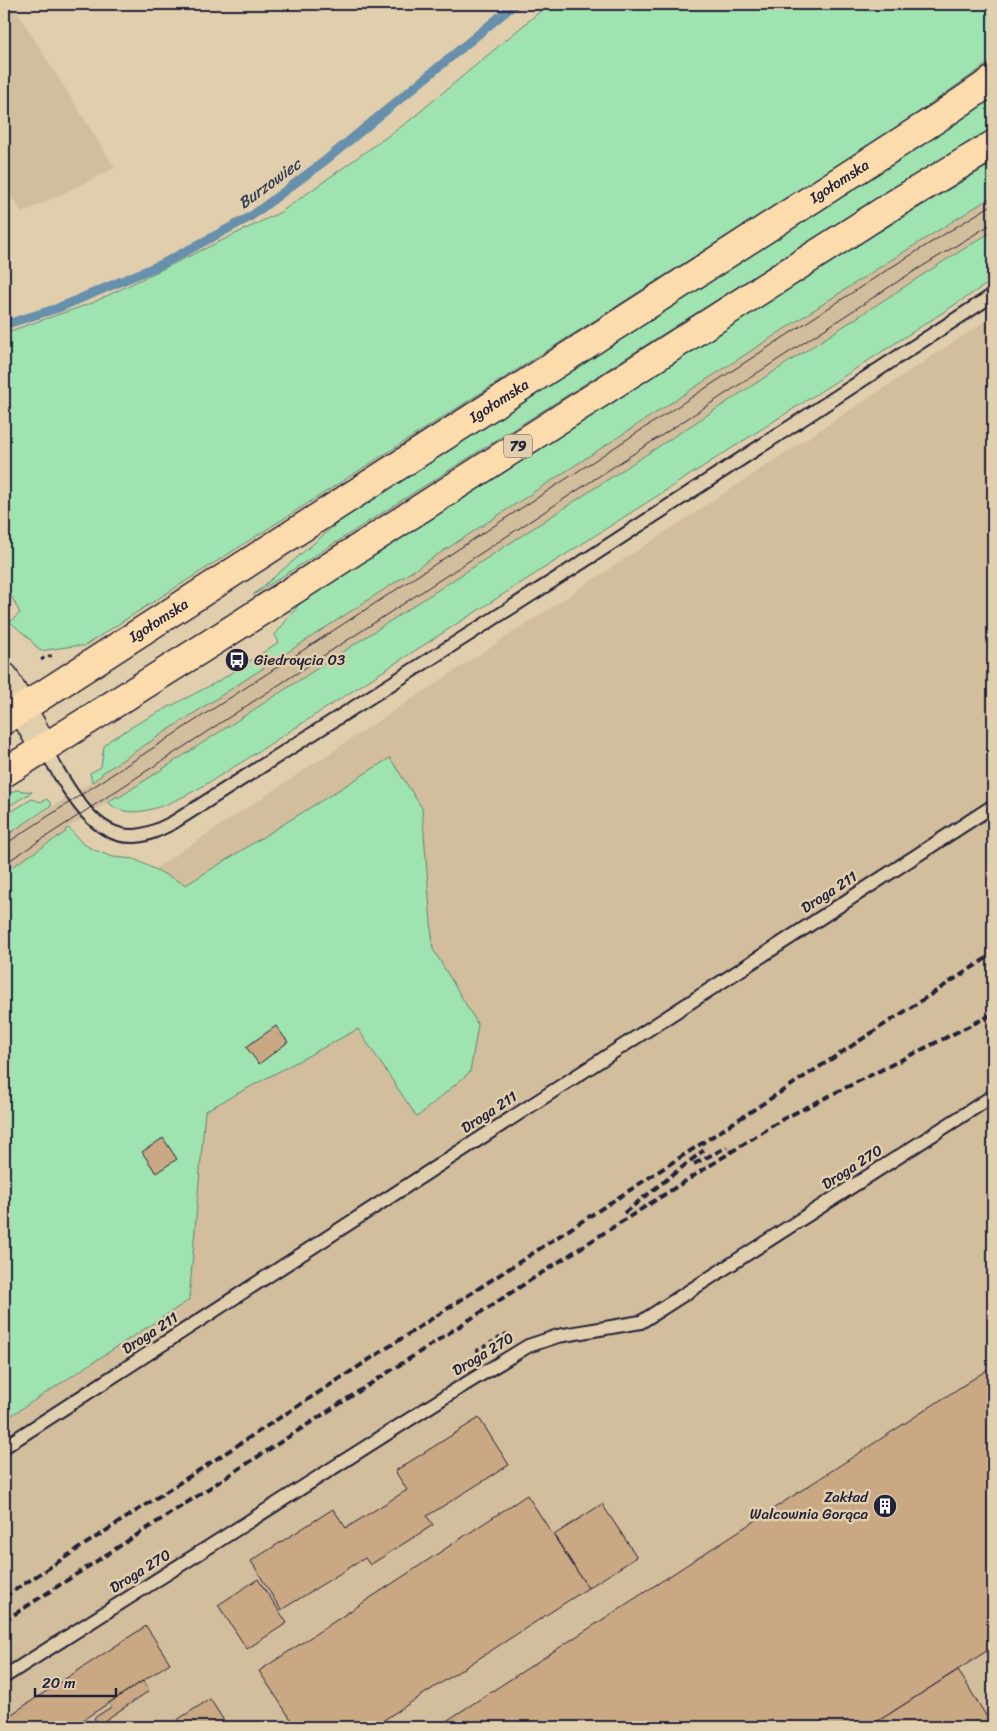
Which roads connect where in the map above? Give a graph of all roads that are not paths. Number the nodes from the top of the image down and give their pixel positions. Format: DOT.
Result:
graph roads {
  1 [pos="993,80"];
  2 [pos="993,145"];
  3 [pos="993,295"];
  4 [pos="4,677"];
  5 [pos="12,714"];
  6 [pos="44,748"];
  7 [pos="4,773"];
  8 [pos="993,806"];
  9 [pos="993,1096"];
  10 [pos="4,1447"];
  11 [pos="4,1677"];
  1 -- 5 [label="main road, Igołomska"];
  2 -- 6 [label="main road, 79"];
  3 -- 6 [label="lane"];
  4 -- 5 [label="street"];
  5 -- 6 [label="street"];
  6 -- 7 [label="main road, 79"];
  8 -- 10 [label="lane, Droga 211"];
  9 -- 11 [label="lane, Droga 270"];
}
